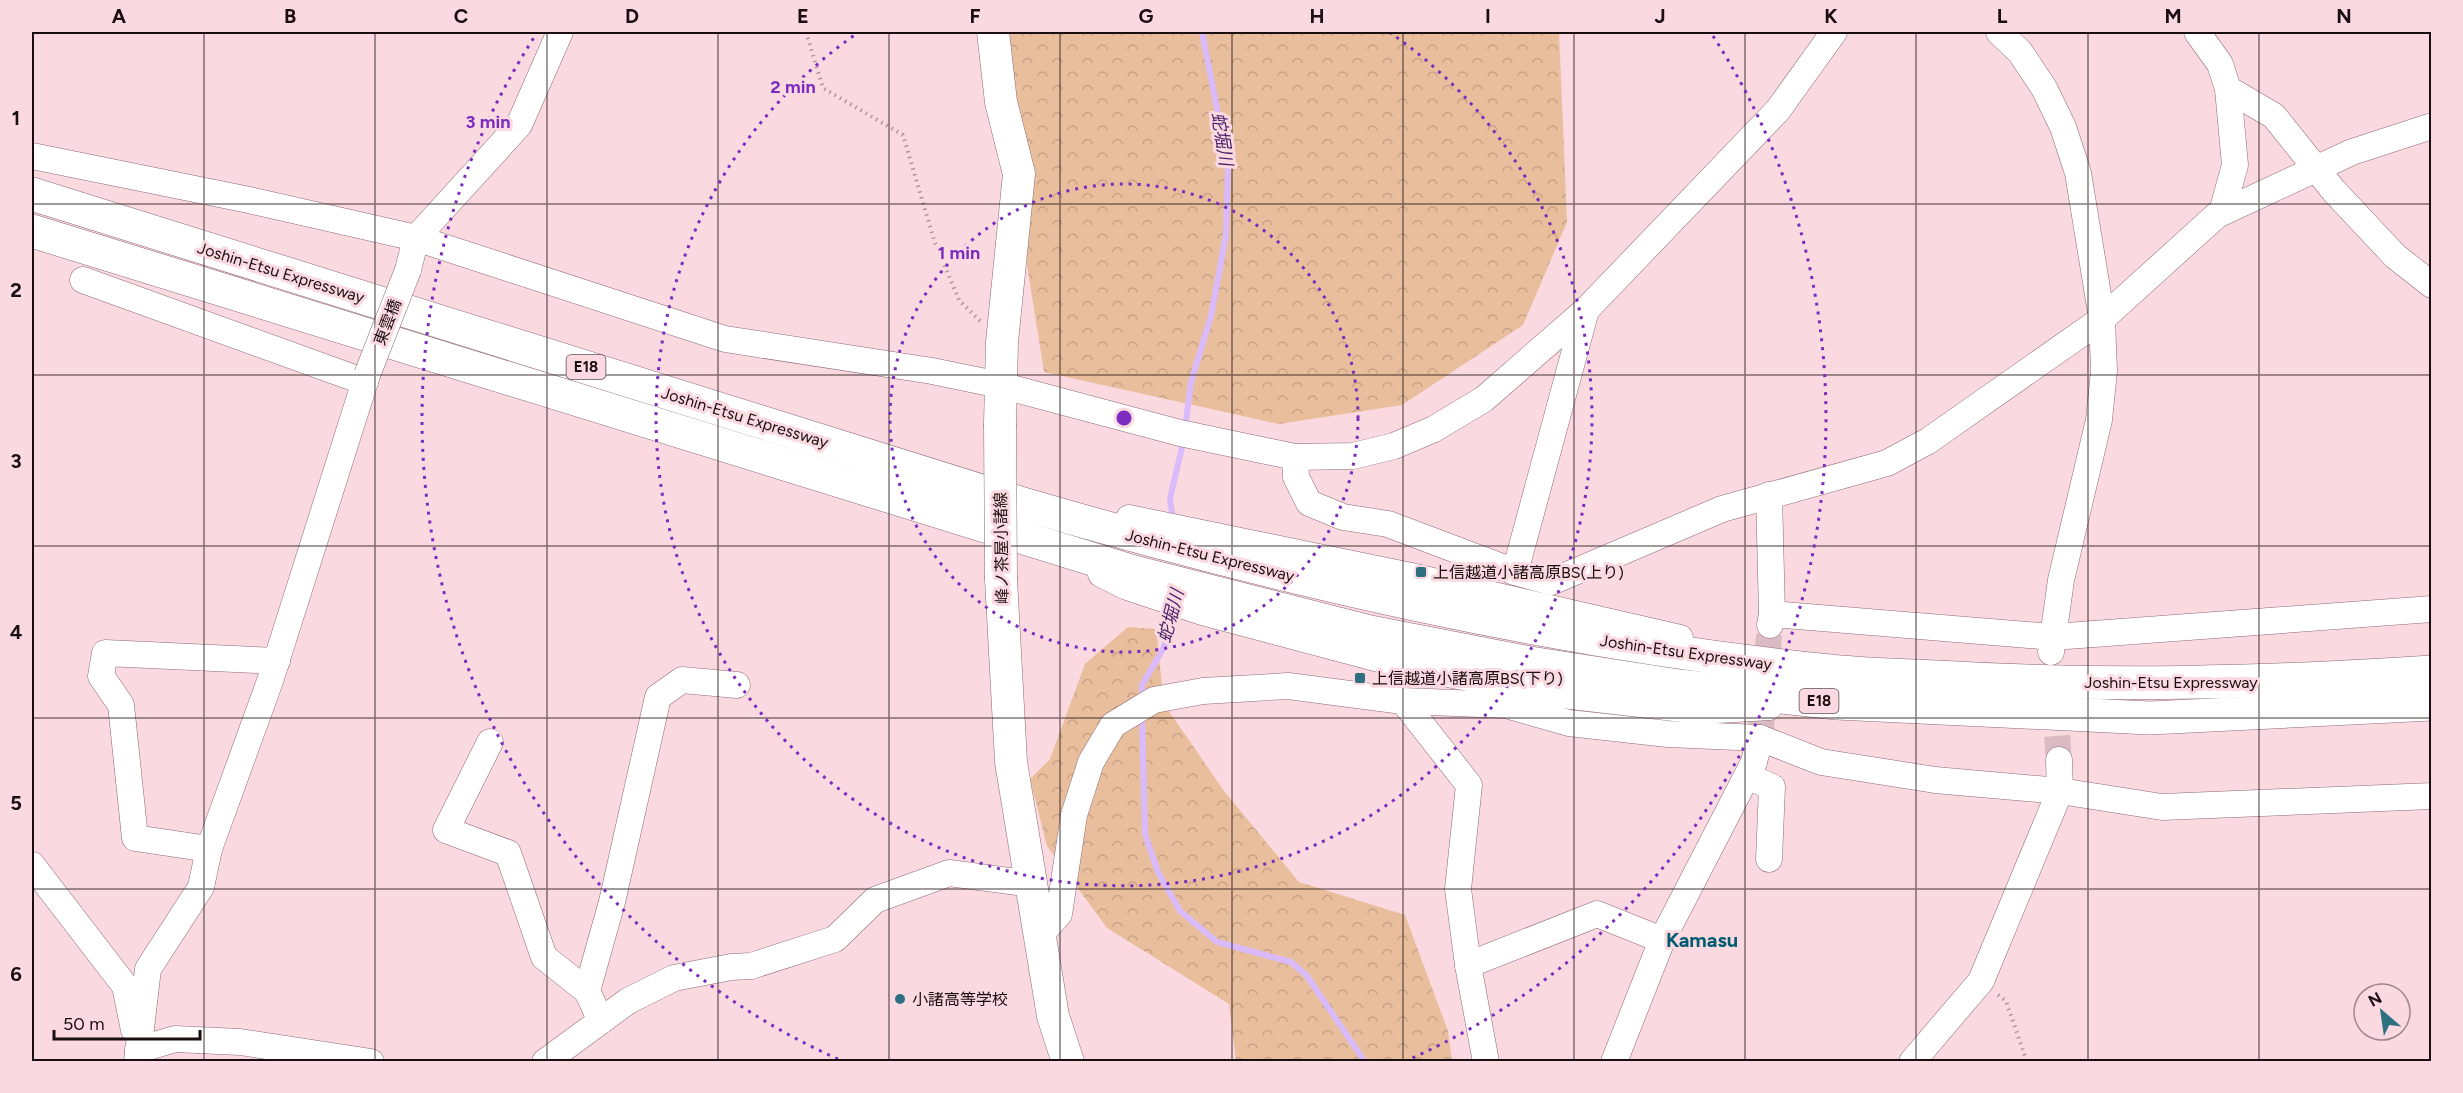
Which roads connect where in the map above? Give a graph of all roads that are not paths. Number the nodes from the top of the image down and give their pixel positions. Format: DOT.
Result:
graph roads {
  1 [pos="560,32"];
  2 [pos="993,32"];
  3 [pos="1834,32"];
  4 [pos="1999,32"];
  5 [pos="2197,32"];
  6 [pos="2228,89"];
  7 [pos="2432,126"];
  8 [pos="32,156"];
  9 [pos="2314,169"];
  10 [pos="32,194"];
  11 [pos="2222,212"];
  12 [pos="32,231"];
  13 [pos="416,238"];
  14 [pos="83,280"];
  15 [pos="2432,285"];
  16 [pos="1586,310"];
  17 [pos="2102,318"];
  18 [pos="366,378"];
  19 [pos="1000,385"];
  20 [pos="1295,457"];
  21 [pos="1769,495"];
  22 [pos="1515,572"];
  23 [pos="2432,609"];
  24 [pos="2052,645"];
  25 [pos="277,662"];
  26 [pos="2432,672"];
  27 [pos="736,684"];
  28 [pos="1403,701"];
  29 [pos="2432,705"];
  30 [pos="1760,738"];
  31 [pos="490,742"];
  32 [pos="2059,760"];
  33 [pos="1747,776"];
  34 [pos="2060,791"];
  35 [pos="2432,796"];
  36 [pos="209,849"];
  37 [pos="1769,859"];
  38 [pos="32,865"];
  39 [pos="1032,884"];
  40 [pos="1039,937"];
  41 [pos="1662,940"];
  42 [pos="1468,965"];
  43 [pos="586,991"];
  44 [pos="601,1021"];
  45 [pos="135,1058"];
  46 [pos="1620,1058"];
  47 [pos="371,1062"];
  48 [pos="545,1062"];
  49 [pos="1068,1062"];
  50 [pos="1486,1062"];
  51 [pos="1912,1062"];
  1 -- 13 [label="street"];
  2 -- 19 [label="main road, 峰ノ茶屋小諸線"];
  3 -- 16 [label="street"];
  4 -- 17 [label="street"];
  5 -- 6 [label="street"];
  6 -- 9 [label="street"];
  6 -- 11 [label="street"];
  7 -- 9 [label="street"];
  8 -- 13 [label="street"];
  9 -- 11 [label="street"];
  9 -- 15 [label="street"];
  10 -- 26 [label="highway, Joshin-Etsu Expressway / E18"];
  11 -- 17 [label="street"];
  12 -- 29 [label="highway, Joshin-Etsu Expressway / E18"];
  13 -- 18 [label="street, 東雲橋, bridge"];
  13 -- 19 [label="street"];
  14 -- 18 [label="street"];
  16 -- 20 [label="street"];
  16 -- 22 [label="street"];
  17 -- 21 [label="street"];
  17 -- 24 [label="street"];
  18 -- 25 [label="street, 東雲橋"];
  19 -- 20 [label="street"];
  19 -- 39 [label="main road, 峰ノ茶屋小諸線, bridge"];
  20 -- 22 [label="street"];
  21 -- 22 [label="street"];
  21 -- 24 [label="street"];
  23 -- 24 [label="street"];
  25 -- 36 [label="street, 東雲橋"];
  25 -- 36 [label="street"];
  27 -- 43 [label="street"];
  28 -- 30 [label="street"];
  28 -- 40 [label="street"];
  28 -- 42 [label="street"];
  30 -- 33 [label="street"];
  30 -- 34 [label="street"];
  31 -- 43 [label="street"];
  32 -- 34 [label="street"];
  33 -- 37 [label="street"];
  33 -- 41 [label="street"];
  34 -- 35 [label="street"];
  34 -- 51 [label="street"];
  36 -- 45 [label="street, 東雲橋"];
  38 -- 45 [label="street"];
  39 -- 40 [label="main road, 峰ノ茶屋小諸線"];
  39 -- 44 [label="street"];
  40 -- 49 [label="main road, 峰ノ茶屋小諸線"];
  41 -- 42 [label="street"];
  41 -- 46 [label="street"];
  42 -- 50 [label="street"];
  43 -- 44 [label="street"];
  44 -- 48 [label="street"];
  45 -- 47 [label="street"];
}
